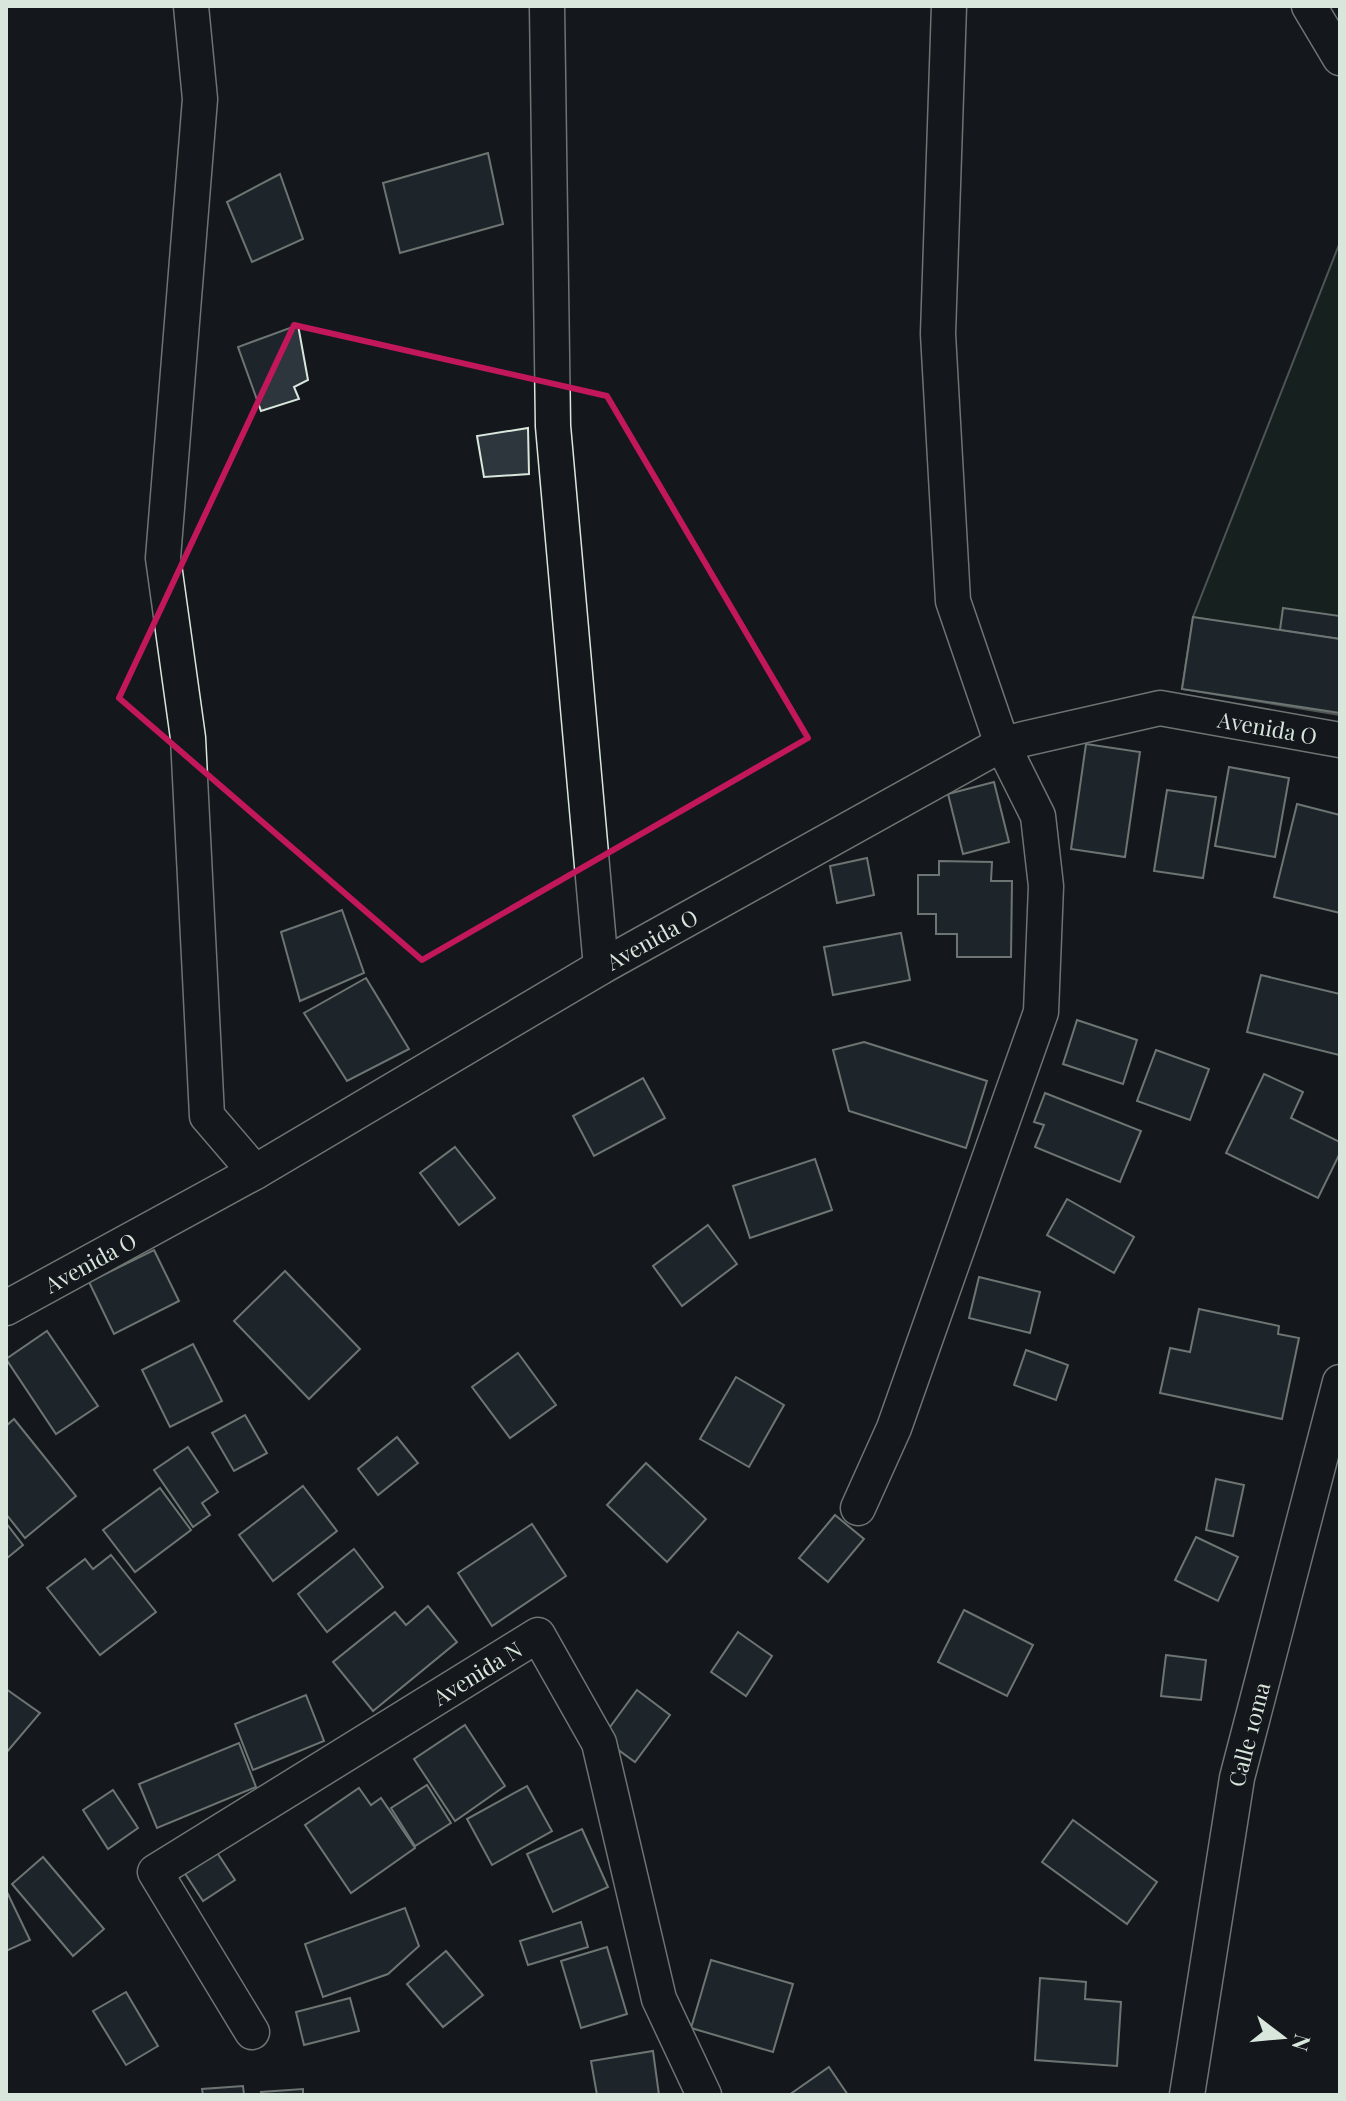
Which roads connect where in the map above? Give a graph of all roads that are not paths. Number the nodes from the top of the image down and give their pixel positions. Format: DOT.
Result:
graph roads {
  1 [pos="191,6"];
  2 [pos="547,6"];
  3 [pos="949,6"];
  4 [pos="1309,6"];
  5 [pos="1340,58"];
  6 [pos="1340,740"];
  7 [pos="1002,744"];
  8 [pos="601,967"];
  9 [pos="255,1172"];
  10 [pos="6,1308"];
  11 [pos="1340,1382"];
  12 [pos="858,1508"];
  13 [pos="252,2032"];
  14 [pos="704,2095"];
  15 [pos="1187,2095"];
  1 -- 9 [label="street"];
  2 -- 8 [label="street"];
  3 -- 7 [label="street"];
  4 -- 5 [label="street"];
  6 -- 7 [label="street, Avenida O"];
  7 -- 8 [label="street, Avenida O"];
  7 -- 12 [label="street"];
  8 -- 9 [label="street, Avenida O"];
  9 -- 10 [label="street, Avenida O"];
  11 -- 15 [label="street, Calle 10ma"];
  13 -- 14 [label="street, Avenida N"];
}
